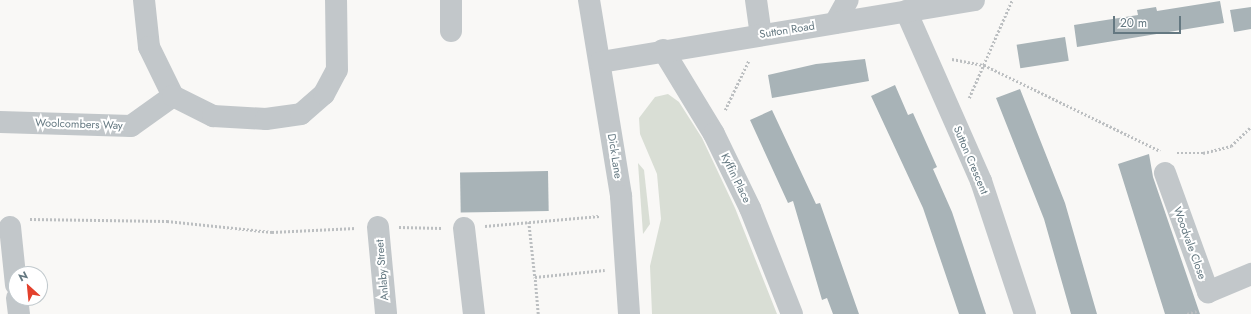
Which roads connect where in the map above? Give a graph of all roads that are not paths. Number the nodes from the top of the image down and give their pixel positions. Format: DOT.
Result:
graph roads {
  1 [pos="144,0"];
  2 [pos="336,0"];
  3 [pos="451,0"];
  4 [pos="589,0"];
  5 [pos="756,0"];
  6 [pos="848,0"];
  7 [pos="974,0"];
  8 [pos="952,2"];
  9 [pos="906,11"];
  10 [pos="835,23"];
  11 [pos="451,31"];
  12 [pos="761,34"];
  13 [pos="663,50"];
  14 [pos="601,62"];
  15 [pos="173,96"];
  16 [pos="0,122"];
  17 [pos="1166,160"];
  18 [pos="10,227"];
  19 [pos="378,227"];
  20 [pos="464,228"];
  21 [pos="14,266"];
  22 [pos="1251,274"];
  23 [pos="386,314"];
  24 [pos="474,314"];
  25 [pos="629,314"];
  26 [pos="792,314"];
  27 [pos="1025,314"];
  1 -- 15 [label="street"];
  2 -- 15 [label="street"];
  3 -- 11 [label="street"];
  4 -- 14 [label="street, Dick Lane"];
  5 -- 12 [label="street"];
  6 -- 10 [label="street"];
  7 -- 8 [label="street, Sutton Road"];
  8 -- 9 [label="street, Sutton Road"];
  9 -- 10 [label="street, Sutton Road"];
  9 -- 27 [label="street, Sutton Crescent"];
  10 -- 12 [label="street, Sutton Road"];
  12 -- 13 [label="street, Sutton Road"];
  13 -- 14 [label="street, Sutton Road"];
  13 -- 26 [label="street, Kyffin Place"];
  14 -- 25 [label="street, Dick Lane"];
  15 -- 16 [label="street, Woolcombers Way"];
  17 -- 22 [label="street, Woodvale Close"];
  18 -- 21 [label="street"];
  19 -- 23 [label="street, Anlaby Street"];
  20 -- 24 [label="street"];
}
